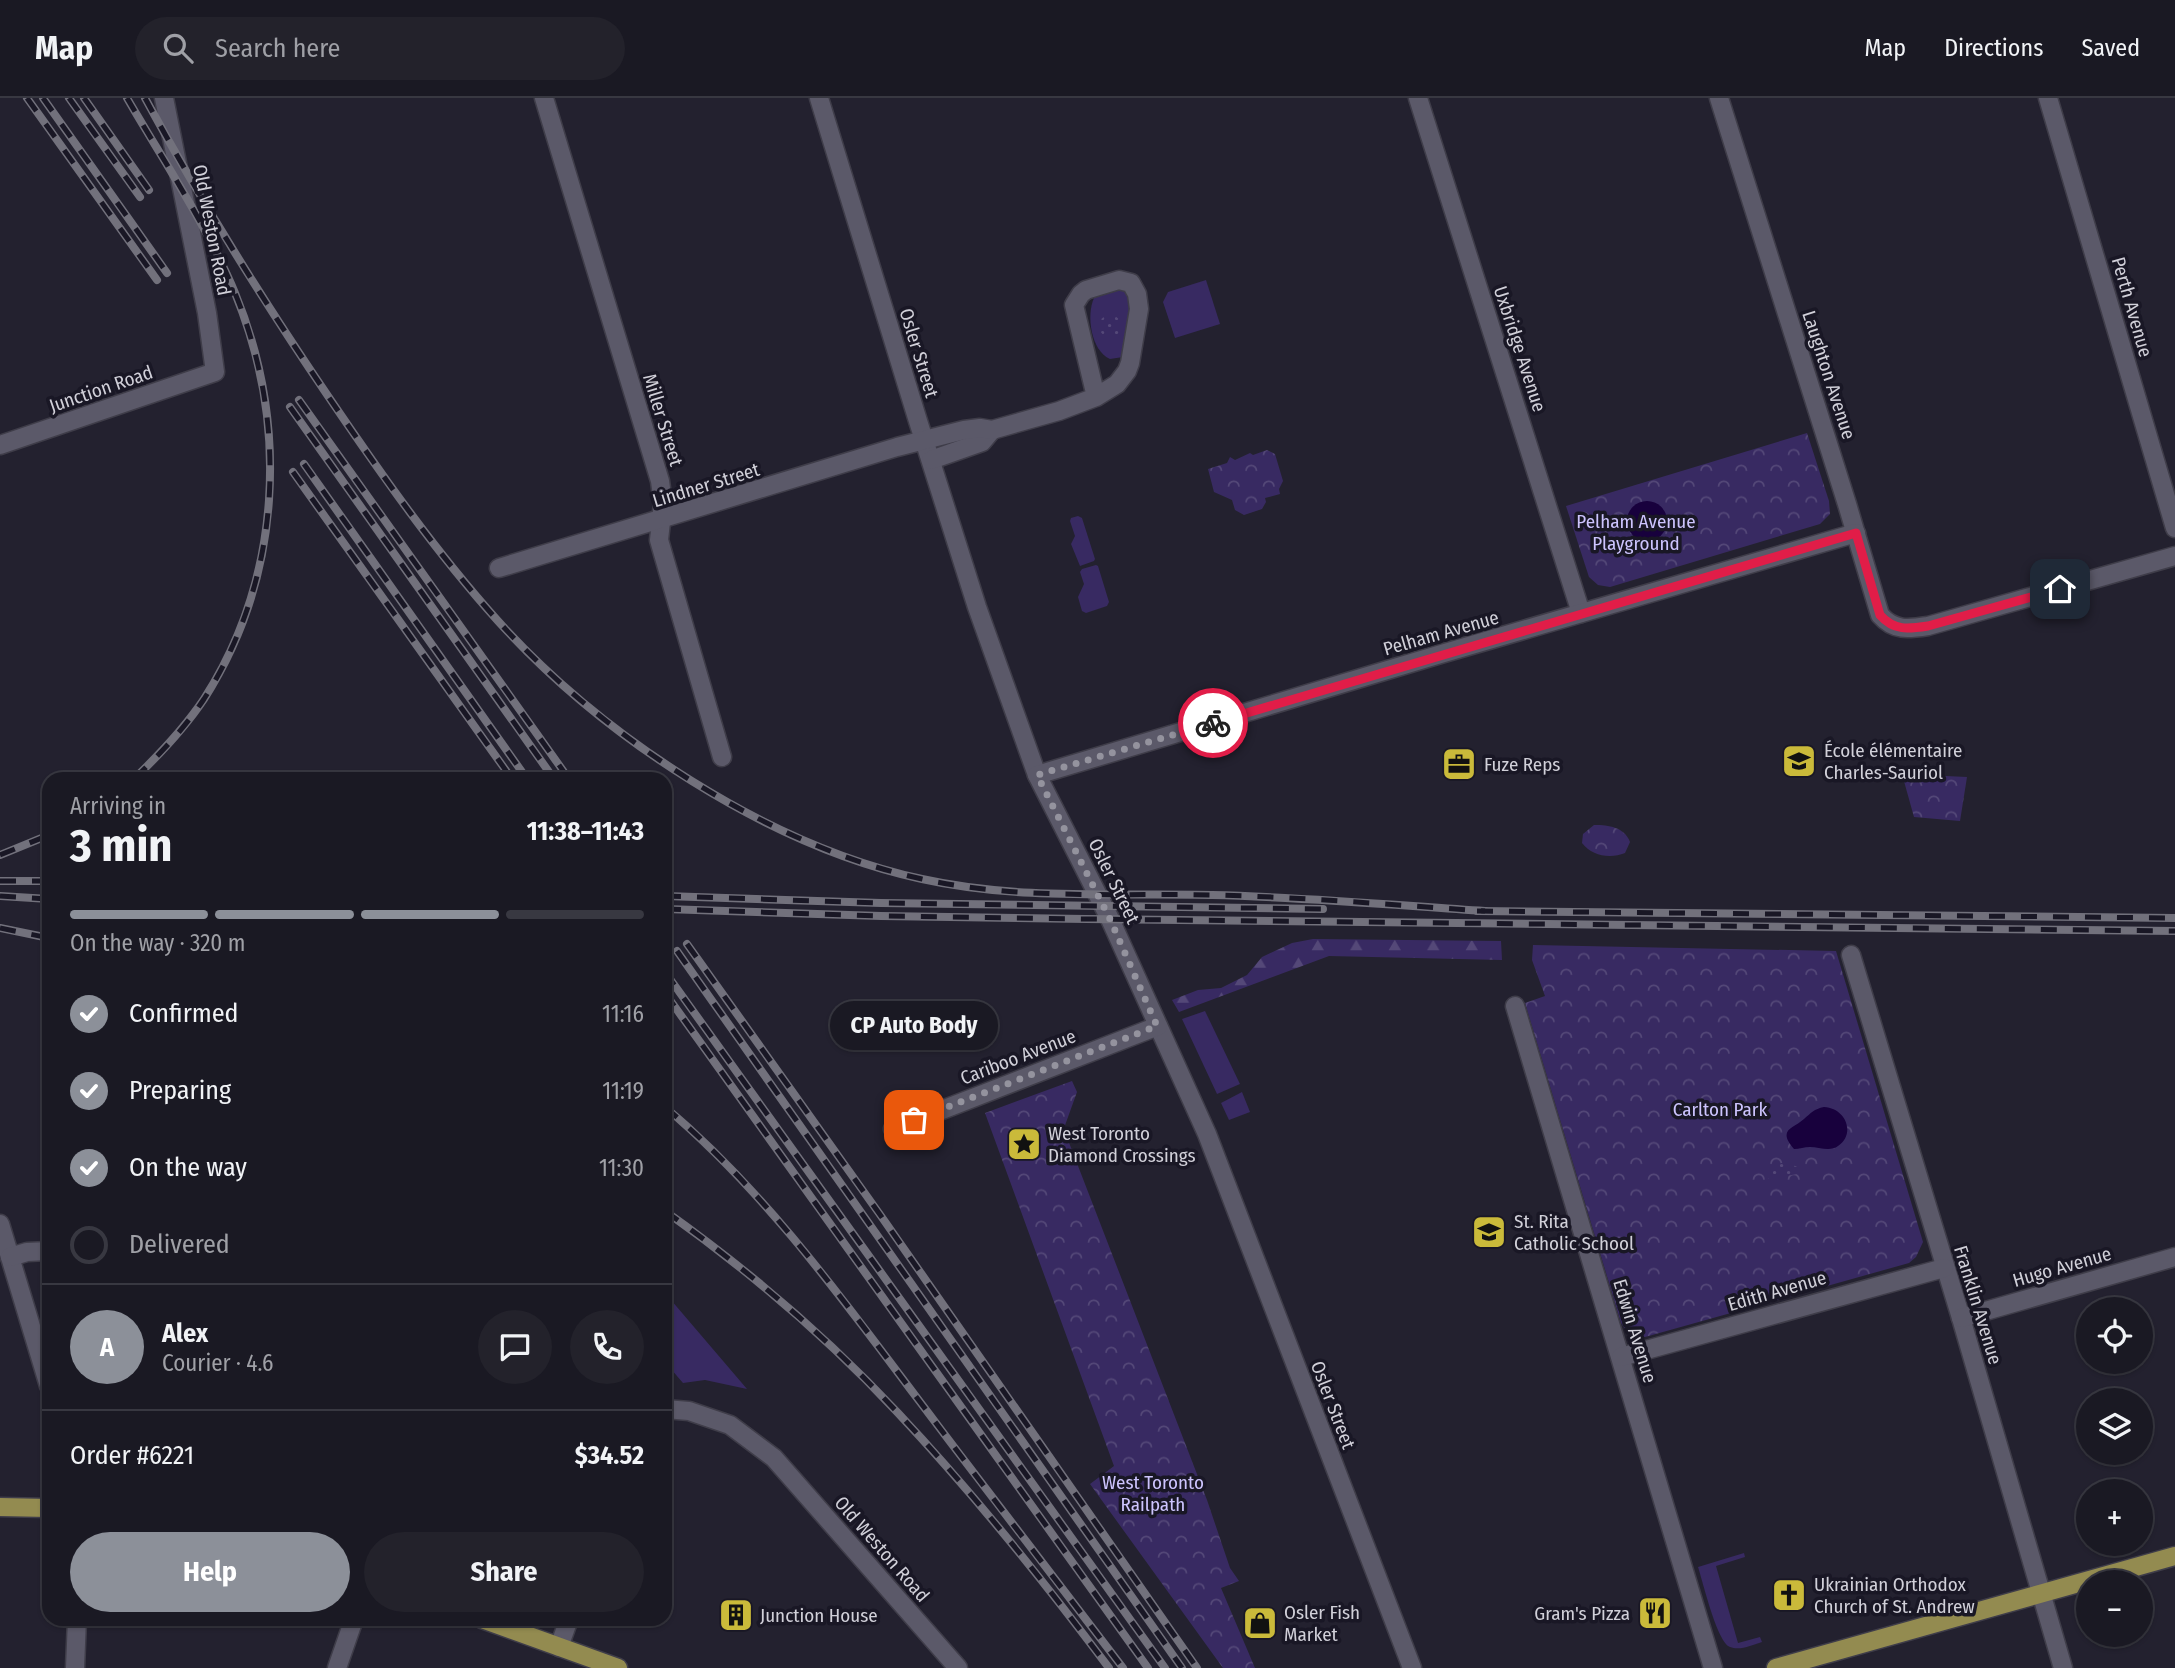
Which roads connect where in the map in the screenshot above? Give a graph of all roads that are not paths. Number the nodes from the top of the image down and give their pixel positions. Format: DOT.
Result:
graph roads {
  1 [pos="164,98"];
  2 [pos="544,98"];
  3 [pos="819,98"];
  4 [pos="1418,98"];
  5 [pos="1719,98"];
  6 [pos="2048,98"];
  7 [pos="215,372"];
  8 [pos="1096,397"];
  9 [pos="992,430"];
  10 [pos="924,441"];
  11 [pos="0,445"];
  12 [pos="930,460"];
  13 [pos="661,520"];
  14 [pos="2175,528"];
  15 [pos="1856,533"];
  16 [pos="2175,556"];
  17 [pos="499,568"];
  18 [pos="1581,613"];
  19 [pos="722,757"];
  20 [pos="1037,775"];
  21 [pos="1851,955"];
  22 [pos="1515,1006"];
  23 [pos="1157,1026"];
  24 [pos="893,1129"];
  25 [pos="0,1224"];
  26 [pos="42,1251"];
  27 [pos="10,1257"];
  28 [pos="2175,1258"];
  29 [pos="1944,1268"];
  30 [pos="1961,1318"];
  31 [pos="1621,1357"];
  32 [pos="42,1363"];
  33 [pos="672,1410"];
  34 [pos="0,1507"];
  35 [pos="42,1508"];
  36 [pos="2175,1556"];
  37 [pos="2041,1595"];
  38 [pos="77,1626"];
  39 [pos="352,1626"];
  40 [pos="501,1626"];
  41 [pos="566,1626"];
  42 [pos="559,1647"];
  43 [pos="75,1668"];
  44 [pos="337,1668"];
  45 [pos="618,1668"];
  46 [pos="958,1668"];
  47 [pos="1412,1668"];
  48 [pos="1713,1668"];
  49 [pos="1776,1668"];
  50 [pos="2063,1668"];
  1 -- 7 [label="street, Old Weston Road"];
  2 -- 13 [label="street, Miller Street"];
  3 -- 10 [label="street, Osler Street"];
  4 -- 18 [label="street, Uxbridge Avenue"];
  5 -- 15 [label="street, Laughton Avenue"];
  6 -- 14 [label="street, Perth Avenue"];
  7 -- 11 [label="street, Junction Road"];
  8 -- 8 [label="street"];
  8 -- 9 [label="street"];
  9 -- 10 [label="street, Lindner Street"];
  9 -- 12 [label="street"];
  10 -- 12 [label="street, Osler Street"];
  10 -- 13 [label="street, Lindner Street"];
  12 -- 20 [label="street, Osler Street"];
  13 -- 17 [label="street, Lindner Street"];
  13 -- 19 [label="street, Miller Street"];
  15 -- 16 [label="street, Laughton Avenue"];
  15 -- 18 [label="street, Pelham Avenue"];
  18 -- 20 [label="street, Pelham Avenue"];
  20 -- 23 [label="street, Osler Street"];
  21 -- 29 [label="street, Franklin Avenue"];
  22 -- 31 [label="street, Edwin Avenue"];
  23 -- 24 [label="street, Cariboo Avenue"];
  23 -- 47 [label="street, Osler Street"];
  25 -- 27 [label="street"];
  26 -- 27 [label="street"];
  27 -- 32 [label="street"];
  28 -- 30 [label="street, Hugo Avenue"];
  29 -- 30 [label="street, Franklin Avenue"];
  29 -- 31 [label="street, Edith Avenue"];
  30 -- 37 [label="street, Franklin Avenue"];
  31 -- 48 [label="street, Edwin Avenue"];
  33 -- 46 [label="street, Old Weston Road"];
  34 -- 35 [label="main road"];
  36 -- 37 [label="main road"];
  37 -- 49 [label="main road"];
  37 -- 50 [label="street, Franklin Avenue"];
  38 -- 43 [label="street"];
  39 -- 44 [label="street"];
  40 -- 42 [label="main road"];
  41 -- 42 [label="street"];
  42 -- 45 [label="main road"];
}
